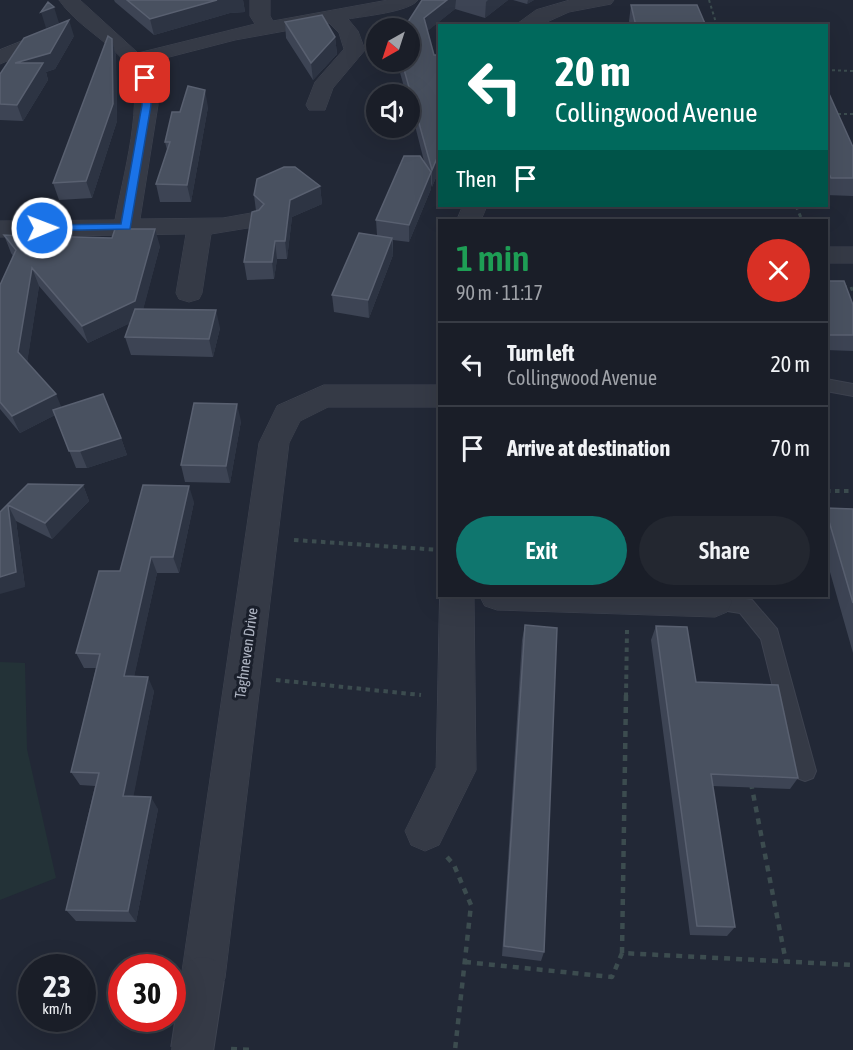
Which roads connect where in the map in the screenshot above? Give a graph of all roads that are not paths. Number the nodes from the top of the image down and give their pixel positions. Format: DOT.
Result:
graph roads {
  1 [pos="69,0"];
  2 [pos="260,0"];
  3 [pos="408,0"];
  4 [pos="604,0"];
  5 [pos="334,16"];
  6 [pos="89,21"];
  7 [pos="527,24"];
  8 [pos="268,28"];
  9 [pos="0,58"];
  10 [pos="134,60"];
  11 [pos="317,105"];
  12 [pos="251,221"];
  13 [pos="200,225"];
  14 [pos="126,227"];
  15 [pos="0,229"];
  16 [pos="828,255"];
  17 [pos="853,255"];
  18 [pos="189,292"];
  19 [pos="828,385"];
  20 [pos="853,390"];
  21 [pos="438,396"];
  22 [pos="457,597"];
  23 [pos="540,597"];
  24 [pos="715,602"];
  25 [pos="805,771"];
  26 [pos="424,831"];
  27 [pos="192,1050"];
  1 -- 6 [label="street"];
  2 -- 8 [label="street"];
  3 -- 5 [label="street"];
  4 -- 7 [label="street"];
  5 -- 8 [label="street"];
  5 -- 11 [label="street"];
  6 -- 9 [label="street"];
  6 -- 10 [label="street"];
  8 -- 10 [label="street"];
  10 -- 14 [label="street"];
  12 -- 13 [label="street"];
  13 -- 14 [label="street"];
  13 -- 18 [label="street"];
  14 -- 15 [label="street"];
  16 -- 17 [label="street"];
  19 -- 20 [label="lane"];
  21 -- 27 [label="street, Taghneven Drive, bridge"];
  22 -- 26 [label="street"];
  23 -- 24 [label="street"];
  24 -- 25 [label="lane"];
}
